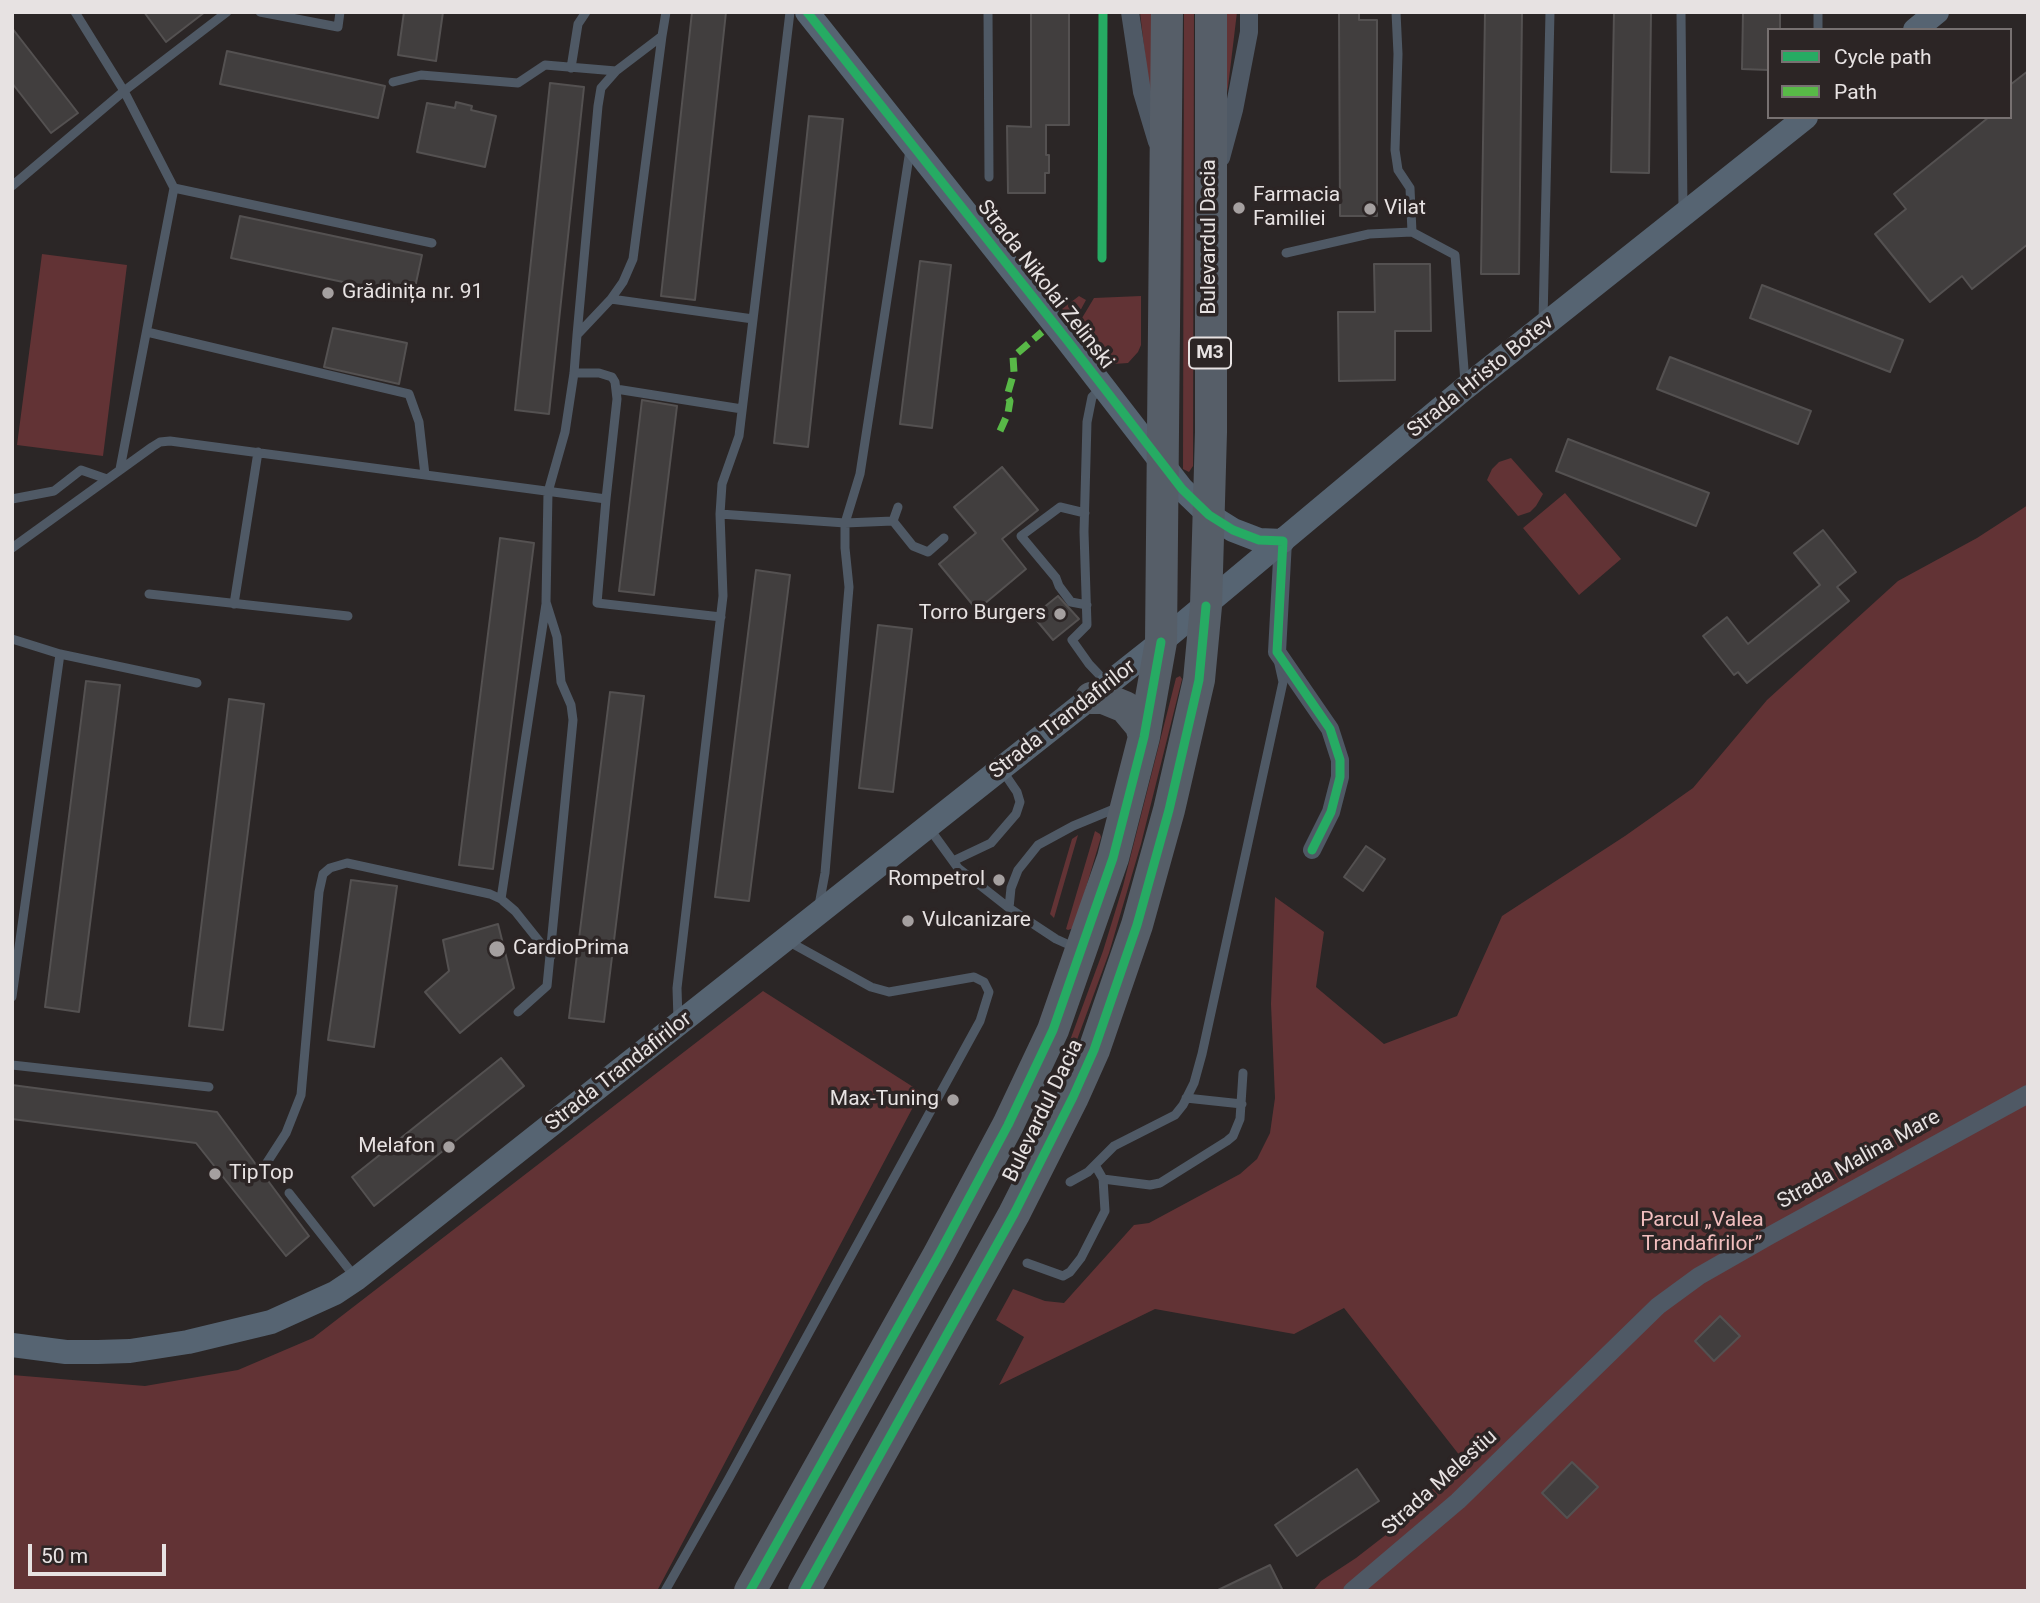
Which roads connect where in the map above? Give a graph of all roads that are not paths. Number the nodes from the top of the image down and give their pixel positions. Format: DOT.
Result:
graph roads {
  1 [pos="75,12"];
  2 [pos="227,12"];
  3 [pos="260,12"];
  4 [pos="340,12"];
  5 [pos="586,12"];
  6 [pos="666,12"];
  7 [pos="790,12"];
  8 [pos="807,12"];
  9 [pos="988,12"];
  10 [pos="1130,12"];
  11 [pos="1167,12"];
  12 [pos="1211,12"];
  13 [pos="1249,12"];
  14 [pos="1396,12"];
  15 [pos="1550,12"];
  16 [pos="1681,12"];
  17 [pos="1937,12"];
  18 [pos="1917,28"];
  19 [pos="662,36"];
  20 [pos="571,68"];
  21 [pos="616,71"];
  22 [pos="393,82"];
  23 [pos="124,91"];
  24 [pos="1803,119"];
  25 [pos="911,143"];
  26 [pos="1165,168"];
  27 [pos="989,177"];
  28 [pos="12,186"];
  29 [pos="174,188"];
  30 [pos="1211,192"];
  31 [pos="1683,215"];
  32 [pos="1412,232"];
  33 [pos="432,243"];
  34 [pos="1286,253"];
  35 [pos="611,299"];
  36 [pos="753,319"];
  37 [pos="1543,326"];
  38 [pos="146,332"];
  39 [pos="577,335"];
  40 [pos="574,373"];
  41 [pos="1103,386"];
  42 [pos="1465,388"];
  43 [pos="616,389"];
  44 [pos="742,409"];
  45 [pos="258,452"];
  46 [pos="1162,467"];
  47 [pos="120,469"];
  48 [pos="425,475"];
  49 [pos="107,479"];
  50 [pos="548,492"];
  51 [pos="12,499"];
  52 [pos="606,499"];
  53 [pos="898,507"];
  54 [pos="1085,513"];
  55 [pos="720,514"];
  56 [pos="1209,515"];
  57 [pos="893,521"];
  58 [pos="845,523"];
  59 [pos="944,538"];
  60 [pos="1283,541"];
  61 [pos="12,548"];
  62 [pos="149,594"];
  63 [pos="546,602"];
  64 [pos="234,604"];
  65 [pos="1087,604"];
  66 [pos="1206,606"];
  67 [pos="348,616"];
  68 [pos="721,617"];
  69 [pos="12,639"];
  70 [pos="1161,642"];
  71 [pos="1277,652"];
  72 [pos="60,654"];
  73 [pos="197,682"];
  74 [pos="1100,691"];
  75 [pos="1144,737"];
  76 [pos="1001,768"];
  77 [pos="1128,804"];
  78 [pos="928,826"];
  79 [pos="1312,850"];
  80 [pos="953,861"];
  81 [pos="501,899"];
  82 [pos="1009,908"];
  83 [pos="817,914"];
  84 [pos="785,940"];
  85 [pos="1082,951"];
  86 [pos="551,956"];
  87 [pos="12,997"];
  88 [pos="518,1012"];
  89 [pos="678,1024"];
  90 [pos="12,1065"];
  91 [pos="1244,1073"];
  92 [pos="209,1087"];
  93 [pos="2028,1094"];
  94 [pos="1186,1098"];
  95 [pos="1242,1104"];
  96 [pos="266,1164"];
  97 [pos="1095,1165"];
  98 [pos="1103,1179"];
  99 [pos="1069,1182"];
  100 [pos="289,1193"];
  101 [pos="1027,1263"];
  102 [pos="356,1279"];
  103 [pos="12,1346"];
  104 [pos="1556,1406"];
  105 [pos="665,1591"];
  106 [pos="750,1591"];
  107 [pos="804,1591"];
  108 [pos="1352,1591"];
  1 -- 23 [label="lane"];
  2 -- 23 [label="lane"];
  3 -- 4 [label="lane"];
  5 -- 20 [label="lane"];
  6 -- 19 [label="lane"];
  7 -- 36 [label="lane"];
  8 -- 25 [label="main road, Strada Nikolai Zelinski"];
  9 -- 27 [label="lane"];
  10 -- 26 [label="street, Bulevardul Dacia"];
  11 -- 26 [label="highway, Bulevardul Dacia / M3"];
  12 -- 30 [label="highway, Bulevardul Dacia / M3"];
  13 -- 30 [label="street"];
  14 -- 32 [label="lane"];
  15 -- 37 [label="lane"];
  16 -- 31 [label="lane"];
  17 -- 18 [label="main road"];
  19 -- 21 [label="lane"];
  19 -- 35 [label="lane"];
  20 -- 21 [label="lane"];
  20 -- 22 [label="lane"];
  21 -- 39 [label="lane"];
  23 -- 28 [label="lane"];
  23 -- 29 [label="lane"];
  24 -- 31 [label="main road, Strada Hristo Botev"];
  25 -- 41 [label="main road, Strada Nikolai Zelinski"];
  25 -- 58 [label="lane"];
  26 -- 46 [label="highway, Bulevardul Dacia / M3"];
  29 -- 33 [label="lane"];
  29 -- 38 [label="lane"];
  30 -- 56 [label="highway, Bulevardul Dacia / M3"];
  31 -- 37 [label="main road, Strada Hristo Botev"];
  32 -- 34 [label="lane"];
  32 -- 42 [label="lane"];
  35 -- 36 [label="lane"];
  35 -- 39 [label="lane"];
  36 -- 44 [label="lane"];
  37 -- 42 [label="main road, Strada Hristo Botev"];
  38 -- 47 [label="lane"];
  38 -- 48 [label="lane"];
  39 -- 40 [label="lane"];
  40 -- 43 [label="lane"];
  40 -- 50 [label="lane"];
  41 -- 46 [label="main road, Strada Nikolai Zelinski"];
  41 -- 54 [label="lane"];
  42 -- 60 [label="main road, Strada Hristo Botev"];
  43 -- 44 [label="lane"];
  43 -- 52 [label="lane"];
  44 -- 55 [label="lane"];
  45 -- 47 [label="lane"];
  45 -- 48 [label="lane"];
  45 -- 64 [label="lane"];
  46 -- 56 [label="main road, Strada Nikolai Zelinski"];
  46 -- 70 [label="highway, Bulevardul Dacia / M3"];
  47 -- 49 [label="lane"];
  48 -- 50 [label="lane"];
  49 -- 51 [label="lane"];
  49 -- 61 [label="lane"];
  50 -- 52 [label="lane"];
  50 -- 63 [label="lane"];
  52 -- 68 [label="lane"];
  53 -- 57 [label="lane"];
  54 -- 65 [label="lane"];
  54 -- 65 [label="lane"];
  55 -- 58 [label="lane"];
  55 -- 68 [label="lane"];
  56 -- 60 [label="main road, Strada Nikolai Zelinski"];
  56 -- 66 [label="highway, Bulevardul Dacia / M3"];
  57 -- 58 [label="lane"];
  57 -- 59 [label="lane"];
  58 -- 83 [label="lane"];
  60 -- 66 [label="main road, Strada Hristo Botev"];
  60 -- 71 [label="street"];
  62 -- 64 [label="lane"];
  63 -- 81 [label="lane"];
  63 -- 86 [label="lane"];
  64 -- 67 [label="lane"];
  65 -- 74 [label="lane"];
  66 -- 70 [label="main road, Strada Hristo Botev"];
  66 -- 107 [label="highway, Bulevardul Dacia / M3"];
  68 -- 89 [label="lane"];
  69 -- 72 [label="lane"];
  70 -- 74 [label="main road, Strada Trandafirilor"];
  70 -- 75 [label="highway, Bulevardul Dacia / M3"];
  71 -- 79 [label="street"];
  71 -- 94 [label="lane"];
  72 -- 73 [label="lane"];
  72 -- 87 [label="lane"];
  74 -- 75 [label="highway"];
  74 -- 76 [label="main road, Strada Trandafirilor"];
  75 -- 77 [label="highway, Bulevardul Dacia / M3"];
  76 -- 78 [label="main road, Strada Trandafirilor"];
  76 -- 80 [label="lane"];
  77 -- 82 [label="lane"];
  77 -- 85 [label="highway, Bulevardul Dacia / M3"];
  78 -- 80 [label="lane"];
  78 -- 83 [label="main road, Strada Trandafirilor"];
  80 -- 82 [label="lane"];
  81 -- 86 [label="lane"];
  81 -- 96 [label="lane"];
  82 -- 85 [label="lane"];
  83 -- 84 [label="main road, Strada Trandafirilor"];
  84 -- 89 [label="main road, Strada Trandafirilor"];
  84 -- 105 [label="lane"];
  85 -- 106 [label="highway, Bulevardul Dacia / M3"];
  86 -- 88 [label="lane"];
  89 -- 102 [label="main road, Strada Trandafirilor"];
  90 -- 92 [label="lane"];
  91 -- 95 [label="lane"];
  93 -- 104 [label="street, Strada Malina Mare"];
  94 -- 95 [label="lane"];
  94 -- 97 [label="lane"];
  95 -- 98 [label="lane"];
  97 -- 98 [label="lane"];
  97 -- 99 [label="lane"];
  98 -- 101 [label="lane"];
  100 -- 102 [label="lane"];
  102 -- 103 [label="main road, Strada Trandafirilor"];
  104 -- 108 [label="street, Strada Melestiu"];
}
